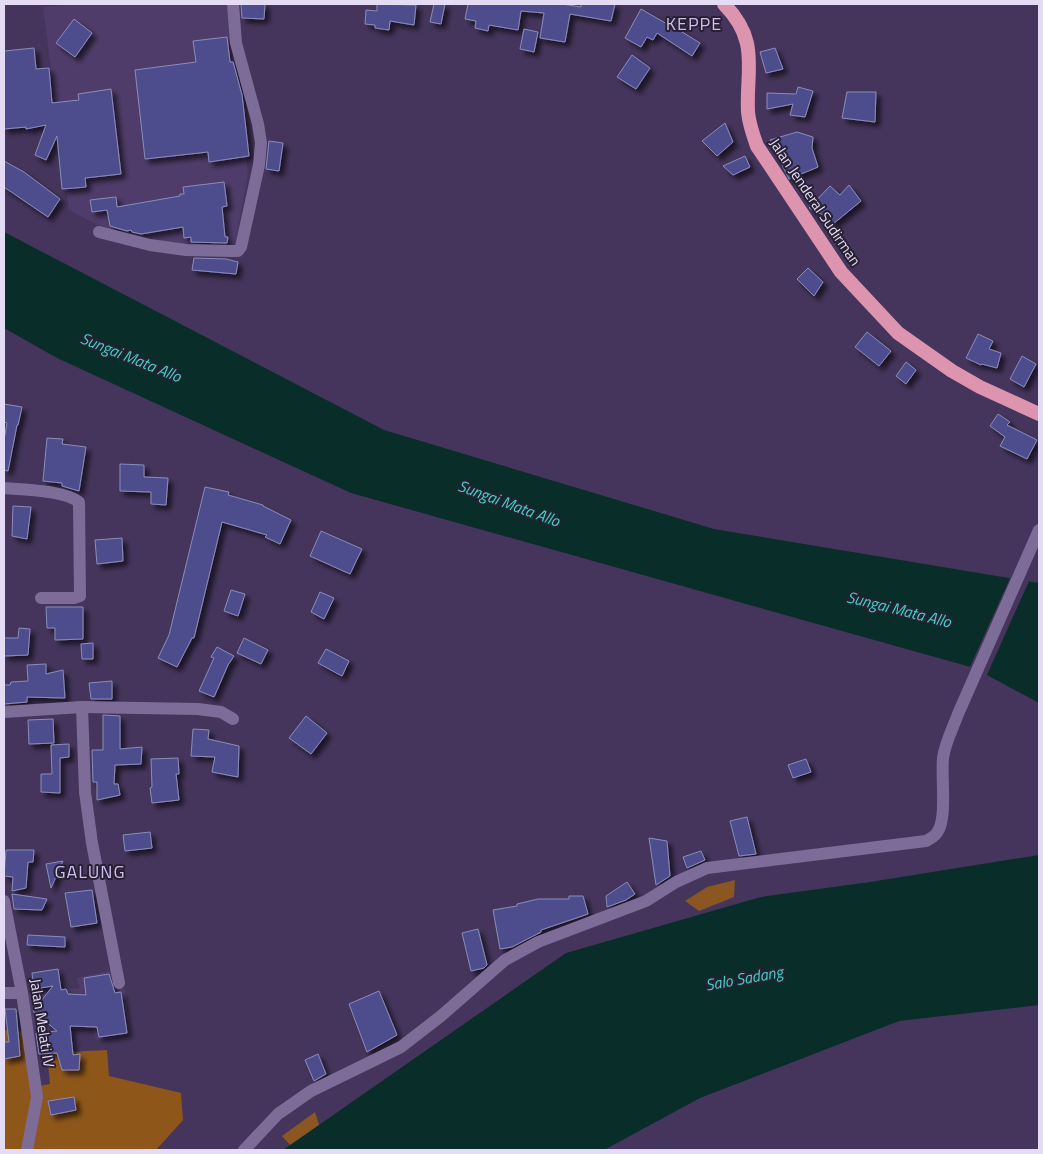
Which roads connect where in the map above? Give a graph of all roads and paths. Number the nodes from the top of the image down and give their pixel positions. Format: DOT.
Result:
graph roads {
  1 [pos="233,4"];
  2 [pos="724,4"];
  3 [pos="99,232"];
  4 [pos="1039,414"];
  5 [pos="4,488"];
  6 [pos="1039,530"];
  7 [pos="41,598"];
  8 [pos="82,707"];
  9 [pos="4,712"];
  10 [pos="233,719"];
  11 [pos="4,901"];
  12 [pos="119,983"];
  13 [pos="4,993"];
  14 [pos="22,993"];
  15 [pos="27,1150"];
  16 [pos="244,1150"];
  1 -- 3 [label="street"];
  2 -- 4 [label="highway, Jalan Jenderal Sudirman"];
  5 -- 7 [label="street"];
  6 -- 16 [label="street"];
  8 -- 9 [label="street"];
  8 -- 10 [label="street"];
  8 -- 12 [label="street"];
  11 -- 14 [label="street, Jalan Melati IV"];
  13 -- 14 [label="street"];
  14 -- 15 [label="street, Jalan Melati IV"];
}
